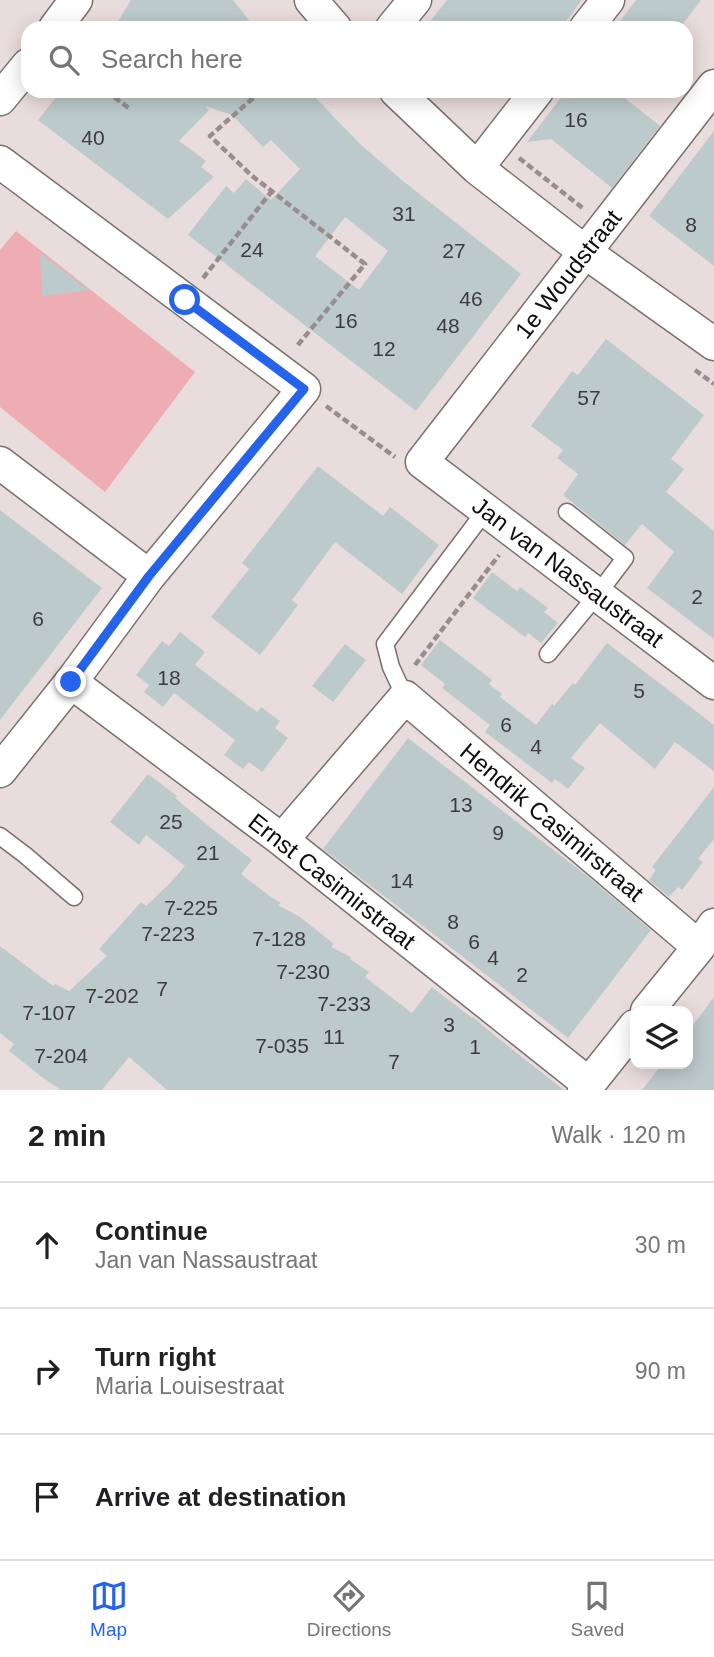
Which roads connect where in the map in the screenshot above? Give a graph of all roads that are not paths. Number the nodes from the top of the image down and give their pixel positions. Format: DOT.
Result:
graph roads {
  1 [pos="76,0"];
  2 [pos="311,0"];
  3 [pos="415,0"];
  4 [pos="608,0"];
  5 [pos="60,21"];
  6 [pos="329,21"];
  7 [pos="397,21"];
  8 [pos="592,21"];
  9 [pos="21,74"];
  10 [pos="714,86"];
  11 [pos="403,98"];
  12 [pos="532,98"];
  13 [pos="0,99"];
  14 [pos="0,162"];
  15 [pos="477,168"];
  16 [pos="585,252"];
  17 [pos="714,344"];
  18 [pos="422,462"];
  19 [pos="0,463"];
  20 [pos="486,510"];
  21 [pos="567,512"];
  22 [pos="149,576"];
  23 [pos="597,595"];
  24 [pos="548,654"];
  25 [pos="71,682"];
  26 [pos="714,683"];
  27 [pos="402,691"];
  28 [pos="0,771"];
  29 [pos="0,836"];
  30 [pos="282,840"];
  31 [pos="74,897"];
  32 [pos="707,936"];
  33 [pos="652,1006"];
  34 [pos="630,1033"];
  35 [pos="587,1087"];
  1 -- 5 [label="street"];
  2 -- 6 [label="street"];
  3 -- 7 [label="street"];
  4 -- 8 [label="street"];
  9 -- 13 [label="street"];
  10 -- 16 [label="street, 1e Woudstraat"];
  11 -- 15 [label="street"];
  12 -- 15 [label="street"];
  14 -- 22 [label="street"];
  15 -- 16 [label="street"];
  16 -- 17 [label="street"];
  16 -- 18 [label="street, 1e Woudstraat"];
  18 -- 20 [label="street, Jan van Nassaustraat"];
  19 -- 22 [label="street"];
  20 -- 23 [label="street, Jan van Nassaustraat"];
  20 -- 27 [label="lane"];
  21 -- 23 [label="lane"];
  22 -- 25 [label="street"];
  23 -- 24 [label="lane"];
  23 -- 26 [label="street, Jan van Nassaustraat"];
  25 -- 28 [label="street"];
  25 -- 30 [label="street, Ernst Casimirstraat"];
  27 -- 30 [label="street"];
  27 -- 32 [label="street, Hendrik Casimirstraat"];
  29 -- 31 [label="lane"];
  30 -- 35 [label="street, Ernst Casimirstraat"];
  32 -- 33 [label="street"];
  34 -- 35 [label="street"];
}
